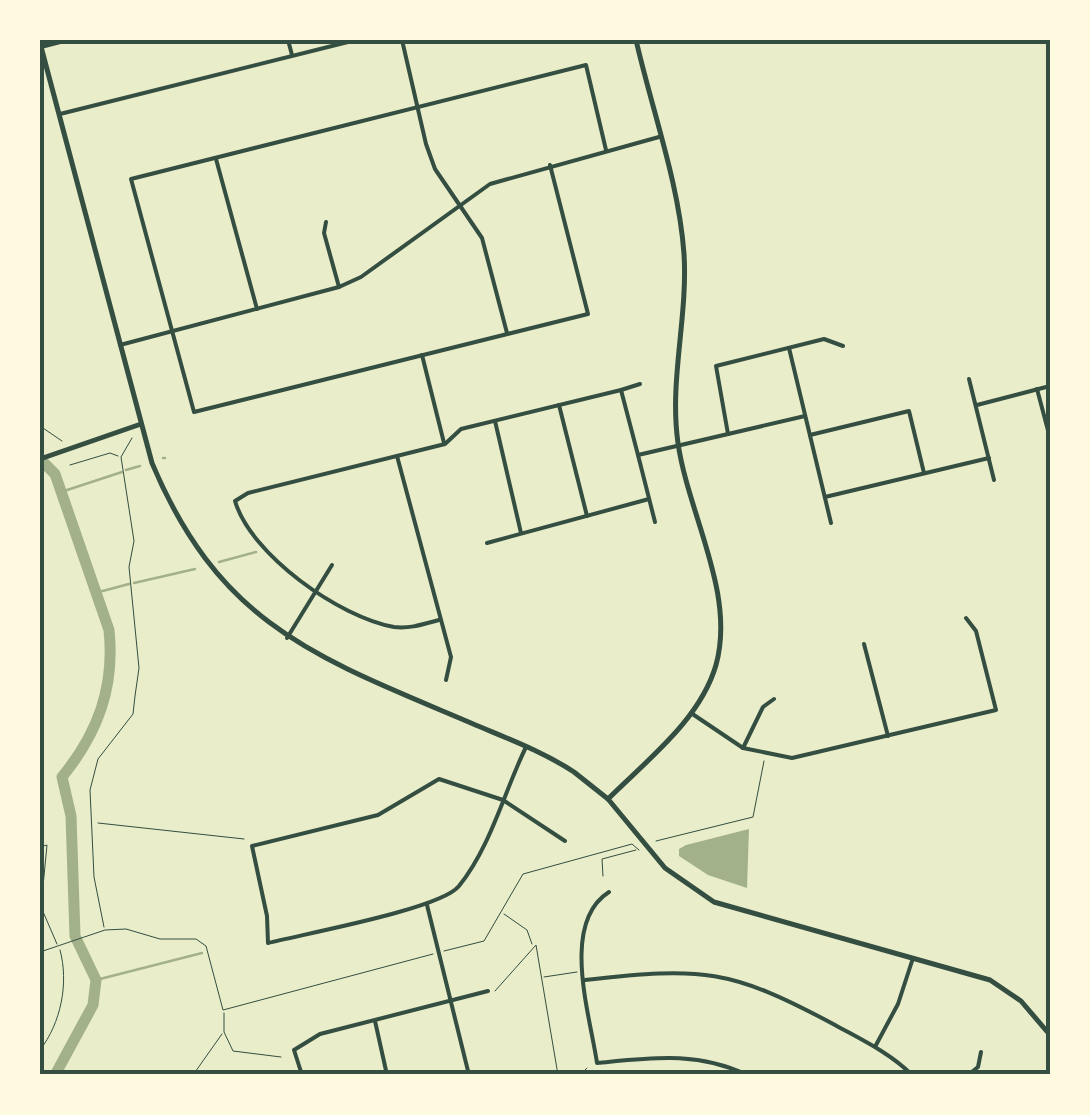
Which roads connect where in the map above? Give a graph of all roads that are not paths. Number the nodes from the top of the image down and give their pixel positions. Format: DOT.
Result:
graph roads {
  1 [pos="68,40"];
  2 [pos="288,40"];
  3 [pos="356,40"];
  4 [pos="402,40"];
  5 [pos="636,40"];
  6 [pos="40,45"];
  7 [pos="292,57"];
  8 [pos="418,107"];
  9 [pos="59,115"];
  10 [pos="659,137"];
  11 [pos="606,150"];
  12 [pos="216,158"];
  13 [pos="550,165"];
  14 [pos="460,205"];
  15 [pos="326,222"];
  16 [pos="339,288"];
  17 [pos="257,309"];
  18 [pos="173,330"];
  19 [pos="507,333"];
  20 [pos="120,345"];
  21 [pos="843,346"];
  22 [pos="789,348"];
  23 [pos="422,355"];
  24 [pos="969,379"];
  25 [pos="640,384"];
  26 [pos="1050,386"];
  27 [pos="1037,389"];
  28 [pos="621,390"];
  29 [pos="976,405"];
  30 [pos="559,406"];
  31 [pos="806,416"];
  32 [pos="495,421"];
  33 [pos="141,424"];
  34 [pos="810,434"];
  35 [pos="728,435"];
  36 [pos="1050,438"];
  37 [pos="444,444"];
  38 [pos="678,448"];
  39 [pos="638,455"];
  40 [pos="396,456"];
  41 [pos="988,458"];
  42 [pos="40,459"];
  43 [pos="924,472"];
  44 [pos="994,480"];
  45 [pos="826,497"];
  46 [pos="649,499"];
  47 [pos="586,516"];
  48 [pos="655,522"];
  49 [pos="832,523"];
  50 [pos="522,533"];
  51 [pos="487,543"];
  52 [pos="332,565"];
  53 [pos="316,592"];
  54 [pos="966,618"];
  55 [pos="439,620"];
  56 [pos="287,638"];
  57 [pos="864,644"];
  58 [pos="446,680"];
  59 [pos="774,699"];
  60 [pos="692,713"];
  61 [pos="888,737"];
  62 [pos="526,746"];
  63 [pos="743,748"];
  64 [pos="608,799"];
  65 [pos="502,800"];
  66 [pos="564,841"];
  67 [pos="609,892"];
  68 [pos="427,904"];
  69 [pos="913,958"];
  70 [pos="586,980"];
  71 [pos="488,991"];
  72 [pos="451,1000"];
  73 [pos="375,1020"];
  74 [pos="1050,1035"];
  75 [pos="876,1047"];
  76 [pos="982,1052"];
  77 [pos="302,1075"];
  78 [pos="387,1075"];
  79 [pos="470,1075"];
  80 [pos="747,1075"];
  81 [pos="912,1075"];
  82 [pos="968,1075"];
  1 -- 6 [label="street"];
  2 -- 7 [label="street"];
  3 -- 7 [label="street"];
  4 -- 8 [label="street"];
  5 -- 10 [label="street"];
  6 -- 9 [label="street"];
  7 -- 9 [label="street"];
  8 -- 11 [label="street"];
  8 -- 12 [label="street"];
  8 -- 14 [label="street"];
  9 -- 20 [label="street"];
  10 -- 11 [label="street"];
  10 -- 38 [label="street"];
  11 -- 13 [label="street"];
  12 -- 17 [label="street"];
  12 -- 18 [label="street"];
  13 -- 14 [label="street"];
  13 -- 19 [label="street"];
  14 -- 16 [label="street"];
  14 -- 19 [label="street"];
  15 -- 16 [label="street"];
  16 -- 17 [label="street"];
  17 -- 18 [label="street"];
  18 -- 20 [label="street"];
  18 -- 23 [label="street"];
  19 -- 23 [label="street"];
  20 -- 33 [label="street"];
  21 -- 22 [label="street"];
  22 -- 31 [label="street"];
  22 -- 35 [label="street"];
  23 -- 37 [label="street"];
  24 -- 29 [label="street"];
  25 -- 28 [label="street"];
  26 -- 27 [label="street"];
  27 -- 29 [label="street"];
  27 -- 36 [label="street"];
  28 -- 30 [label="street"];
  28 -- 39 [label="street"];
  29 -- 41 [label="street"];
  30 -- 32 [label="street"];
  30 -- 47 [label="street"];
  31 -- 34 [label="street"];
  31 -- 35 [label="street"];
  32 -- 37 [label="street"];
  32 -- 50 [label="street"];
  33 -- 42 [label="street"];
  33 -- 56 [label="street"];
  34 -- 43 [label="street"];
  34 -- 45 [label="street"];
  35 -- 38 [label="street"];
  37 -- 40 [label="street"];
  38 -- 39 [label="street"];
  38 -- 60 [label="street"];
  39 -- 46 [label="street"];
  40 -- 53 [label="street"];
  40 -- 55 [label="street"];
  41 -- 43 [label="street"];
  41 -- 44 [label="street"];
  43 -- 45 [label="street"];
  45 -- 49 [label="street"];
  46 -- 47 [label="street"];
  46 -- 48 [label="street"];
  47 -- 50 [label="street"];
  50 -- 51 [label="street"];
  52 -- 53 [label="street"];
  53 -- 55 [label="street"];
  53 -- 56 [label="street"];
  54 -- 61 [label="street"];
  55 -- 58 [label="street"];
  56 -- 62 [label="street"];
  57 -- 61 [label="street"];
  59 -- 63 [label="street"];
  60 -- 63 [label="street"];
  60 -- 64 [label="street"];
  61 -- 63 [label="street"];
  62 -- 64 [label="street"];
  62 -- 65 [label="street"];
  64 -- 69 [label="street"];
  65 -- 66 [label="street"];
  65 -- 68 [label="street"];
  65 -- 68 [label="street"];
  67 -- 70 [label="street"];
  68 -- 72 [label="street"];
  69 -- 74 [label="street"];
  69 -- 75 [label="street"];
  70 -- 75 [label="street"];
  70 -- 80 [label="street"];
  71 -- 72 [label="street"];
  72 -- 73 [label="street"];
  72 -- 79 [label="street"];
  73 -- 77 [label="street"];
  73 -- 78 [label="street"];
  75 -- 81 [label="street"];
  76 -- 82 [label="street"];
}
